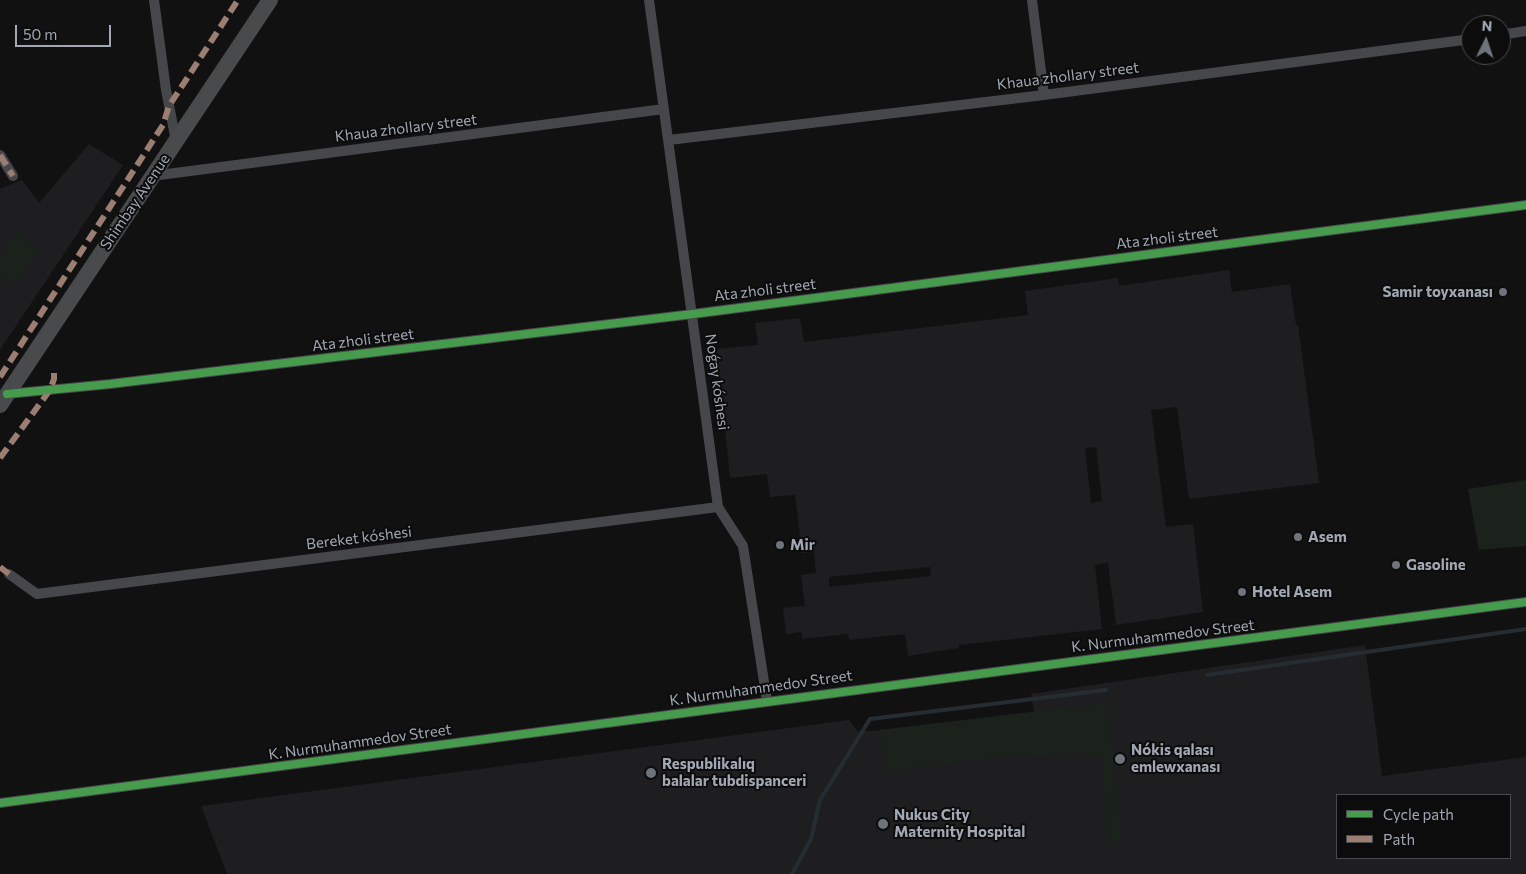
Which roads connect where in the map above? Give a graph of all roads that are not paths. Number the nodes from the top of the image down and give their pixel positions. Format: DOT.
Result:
graph roads {
  1 [pos="154,0"];
  2 [pos="270,0"];
  3 [pos="650,0"];
  4 [pos="1032,0"];
  5 [pos="1526,31"];
  6 [pos="1511,33"];
  7 [pos="1461,40"];
  8 [pos="1044,95"];
  9 [pos="664,109"];
  10 [pos="669,140"];
  11 [pos="176,141"];
  12 [pos="0,155"];
  13 [pos="13,176"];
  14 [pos="152,176"];
  15 [pos="1526,204"];
  16 [pos="693,314"];
  17 [pos="4,400"];
  18 [pos="718,507"];
  19 [pos="8,574"];
  20 [pos="1526,602"];
  21 [pos="767,702"];
  22 [pos="0,804"];
  1 -- 11 [label="street"];
  2 -- 11 [label="main road, Shimbay Avenue"];
  3 -- 9 [label="street, Noǵay kóshesi"];
  4 -- 8 [label="street"];
  5 -- 6 [label="street"];
  7 -- 8 [label="street, Khaua zhollary street"];
  8 -- 10 [label="street, Khaua zhollary street"];
  9 -- 10 [label="street, Noǵay kóshesi"];
  9 -- 14 [label="street, Khaua zhollary street"];
  10 -- 16 [label="street, Noǵay kóshesi"];
  11 -- 14 [label="main road, Shimbay Avenue"];
  12 -- 13 [label="street"];
  14 -- 17 [label="main road, Shimbay Avenue"];
  15 -- 16 [label="street, Ata zholi street"];
  16 -- 17 [label="street, Ata zholi street"];
  16 -- 18 [label="street, Noǵay kóshesi"];
  18 -- 19 [label="street, Bereket kóshesi"];
  18 -- 21 [label="street, Noǵay kóshesi"];
  20 -- 21 [label="street, K. Nurmuhammedov Street"];
  21 -- 22 [label="street, K. Nurmuhammedov Street"];
}
